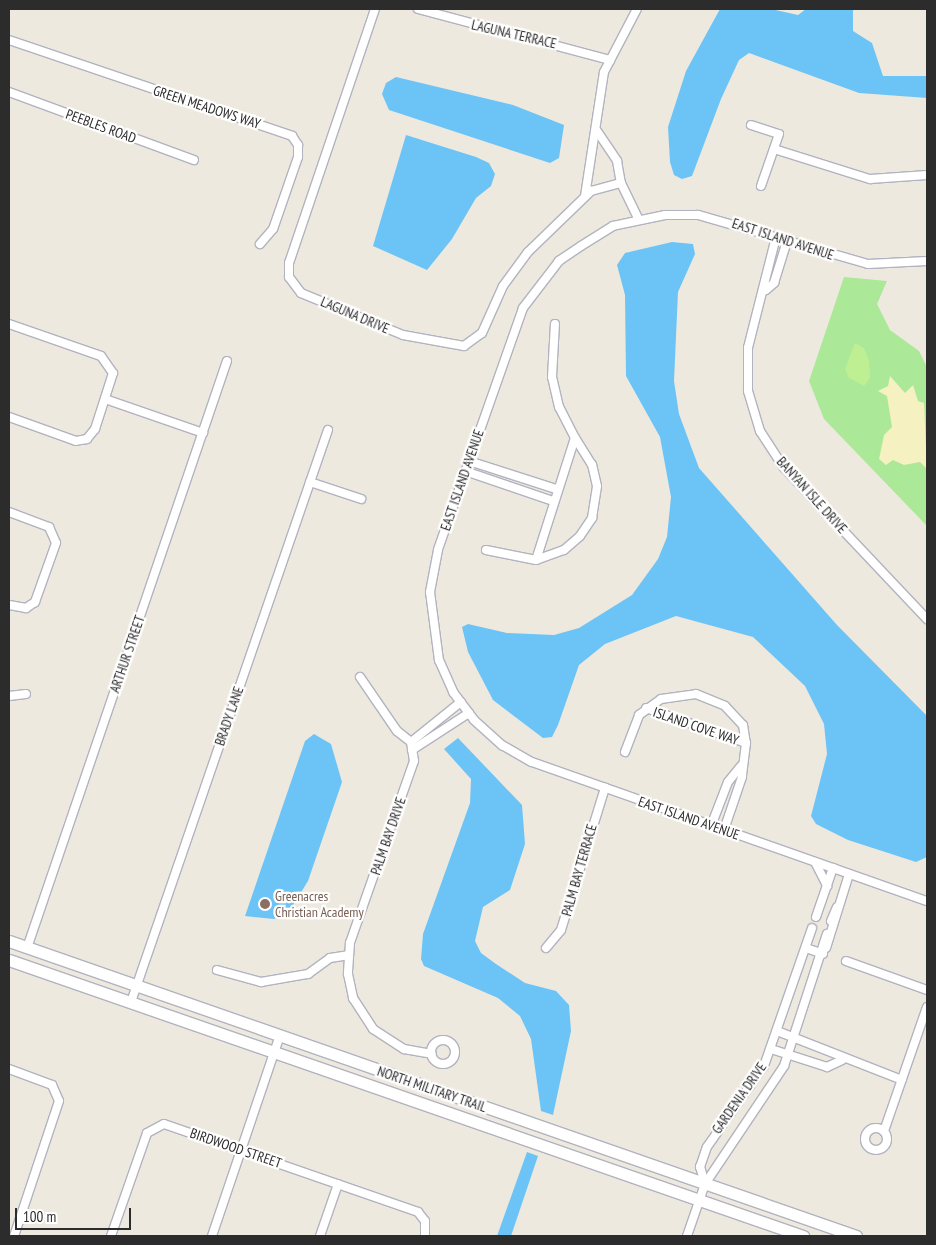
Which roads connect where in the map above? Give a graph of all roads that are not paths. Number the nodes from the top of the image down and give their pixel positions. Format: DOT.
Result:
graph roads {
  1 [pos="375,9"];
  2 [pos="418,9"];
  3 [pos="637,9"];
  4 [pos="9,40"];
  5 [pos="610,60"];
  6 [pos="9,92"];
  7 [pos="751,125"];
  8 [pos="596,127"];
  9 [pos="774,149"];
  10 [pos="194,160"];
  11 [pos="927,175"];
  12 [pos="621,183"];
  13 [pos="761,186"];
  14 [pos="585,197"];
  15 [pos="639,220"];
  16 [pos="776,237"];
  17 [pos="787,241"];
  18 [pos="260,244"];
  19 [pos="927,261"];
  20 [pos="766,290"];
  21 [pos="9,324"];
  22 [pos="555,324"];
  23 [pos="227,361"];
  24 [pos="105,399"];
  25 [pos="9,417"];
  26 [pos="328,430"];
  27 [pos="203,432"];
  28 [pos="575,438"];
  29 [pos="469,461"];
  30 [pos="465,472"];
  31 [pos="310,482"];
  32 [pos="556,489"];
  33 [pos="361,499"];
  34 [pos="553,501"];
  35 [pos="9,512"];
  36 [pos="486,550"];
  37 [pos="536,560"];
  38 [pos="9,605"];
  39 [pos="927,619"];
  40 [pos="360,676"];
  41 [pos="26,694"];
  42 [pos="9,696"];
  43 [pos="461,702"];
  44 [pos="646,708"];
  45 [pos="469,713"];
  46 [pos="746,743"];
  47 [pos="412,746"];
  48 [pos="625,752"];
  49 [pos="741,766"];
  50 [pos="605,788"];
  51 [pos="711,826"];
  52 [pos="724,830"];
  53 [pos="815,862"];
  54 [pos="833,868"];
  55 [pos="849,874"];
  56 [pos="827,886"];
  57 [pos="842,897"];
  58 [pos="927,901"];
  59 [pos="816,917"];
  60 [pos="831,921"];
  61 [pos="812,928"];
  62 [pos="827,934"];
  63 [pos="9,941"];
  64 [pos="27,948"];
  65 [pos="546,948"];
  66 [pos="806,948"];
  67 [pos="823,954"];
  68 [pos="348,955"];
  69 [pos="9,960"];
  70 [pos="846,961"];
  71 [pos="217,970"];
  72 [pos="137,985"];
  73 [pos="927,990"];
  74 [pos="131,1002"];
  75 [pos="927,1007"];
  76 [pos="777,1031"];
  77 [pos="280,1035"];
  78 [pos="794,1038"];
  79 [pos="772,1049"];
  80 [pos="274,1052"];
  81 [pos="432,1054"];
  82 [pos="788,1054"];
  83 [pos="842,1060"];
  84 [pos="9,1069"];
  85 [pos="902,1080"];
  86 [pos="884,1131"];
  87 [pos="241,1150"];
  88 [pos="338,1184"];
  89 [pos="705,1184"];
  90 [pos="699,1200"];
  91 [pos="14,1236"];
  92 [pos="111,1236"];
  93 [pos="212,1236"];
  94 [pos="320,1236"];
  95 [pos="425,1236"];
  96 [pos="687,1236"];
  97 [pos="803,1236"];
  98 [pos="856,1236"];
  1 -- 14 [label="street, LAGUNA DRIVE"];
  2 -- 5 [label="street, LAGUNA TERRACE"];
  3 -- 5 [label="street"];
  4 -- 18 [label="street, GREEN MEADOWS WAY"];
  5 -- 8 [label="street"];
  6 -- 10 [label="street, PEEBLES ROAD"];
  7 -- 9 [label="street"];
  8 -- 12 [label="street"];
  8 -- 14 [label="street"];
  9 -- 11 [label="street"];
  9 -- 13 [label="street"];
  12 -- 14 [label="street, LAGUNA DRIVE"];
  12 -- 15 [label="street"];
  15 -- 16 [label="street, EAST ISLAND AVENUE"];
  15 -- 29 [label="street, EAST ISLAND AVENUE"];
  16 -- 17 [label="street, EAST ISLAND AVENUE"];
  16 -- 20 [label="street, BANYAN ISLE DRIVE"];
  17 -- 19 [label="street, EAST ISLAND AVENUE"];
  17 -- 20 [label="street, BANYAN ISLE DRIVE"];
  20 -- 39 [label="street, BANYAN ISLE DRIVE"];
  21 -- 24 [label="street"];
  22 -- 28 [label="street"];
  23 -- 27 [label="street, ARTHUR STREET"];
  24 -- 25 [label="street"];
  24 -- 27 [label="street"];
  26 -- 31 [label="street, BRADY LANE"];
  27 -- 64 [label="street, ARTHUR STREET"];
  28 -- 32 [label="street"];
  28 -- 37 [label="street"];
  29 -- 30 [label="street, EAST ISLAND AVENUE"];
  29 -- 32 [label="street"];
  30 -- 34 [label="street"];
  30 -- 43 [label="street, EAST ISLAND AVENUE"];
  31 -- 33 [label="street"];
  31 -- 72 [label="street, BRADY LANE"];
  32 -- 34 [label="street"];
  34 -- 37 [label="street"];
  35 -- 38 [label="street"];
  36 -- 37 [label="street"];
  40 -- 47 [label="street"];
  41 -- 42 [label="street"];
  43 -- 45 [label="street, EAST ISLAND AVENUE"];
  43 -- 47 [label="street"];
  44 -- 46 [label="street, ISLAND COVE WAY"];
  44 -- 46 [label="street, ISLAND COVE WAY"];
  44 -- 48 [label="street, ISLAND COVE WAY"];
  45 -- 47 [label="street"];
  45 -- 50 [label="street, EAST ISLAND AVENUE"];
  46 -- 49 [label="street, ISLAND COVE WAY"];
  47 -- 68 [label="street, PALM BAY DRIVE"];
  49 -- 51 [label="street, ISLAND COVE WAY"];
  49 -- 52 [label="street, ISLAND COVE WAY"];
  50 -- 51 [label="street, EAST ISLAND AVENUE"];
  50 -- 65 [label="street, PALM BAY TERRACE"];
  51 -- 52 [label="street, EAST ISLAND AVENUE"];
  52 -- 53 [label="street, EAST ISLAND AVENUE"];
  53 -- 54 [label="street, EAST ISLAND AVENUE"];
  53 -- 56 [label="street"];
  54 -- 55 [label="street, EAST ISLAND AVENUE"];
  54 -- 56 [label="street"];
  55 -- 57 [label="street, GARDENIA DRIVE"];
  55 -- 58 [label="street, EAST ISLAND AVENUE"];
  56 -- 59 [label="street"];
  57 -- 60 [label="street, GARDENIA DRIVE"];
  57 -- 67 [label="street, GARDENIA DRIVE"];
  61 -- 66 [label="street, GARDENIA DRIVE"];
  62 -- 67 [label="street, GARDENIA DRIVE"];
  63 -- 64 [label="main road, NORTH MILITARY TRAIL"];
  64 -- 72 [label="main road, NORTH MILITARY TRAIL"];
  66 -- 67 [label="street"];
  66 -- 76 [label="street, GARDENIA DRIVE"];
  67 -- 78 [label="street, GARDENIA DRIVE"];
  68 -- 71 [label="street"];
  68 -- 81 [label="street, PALM BAY DRIVE"];
  69 -- 74 [label="main road, NORTH MILITARY TRAIL"];
  70 -- 73 [label="street"];
  72 -- 74 [label="street, BRADY LANE"];
  72 -- 77 [label="main road, NORTH MILITARY TRAIL"];
  74 -- 80 [label="main road, NORTH MILITARY TRAIL"];
  75 -- 85 [label="street"];
  76 -- 78 [label="street"];
  76 -- 79 [label="street, GARDENIA DRIVE"];
  77 -- 80 [label="street"];
  77 -- 89 [label="main road, NORTH MILITARY TRAIL"];
  78 -- 82 [label="street, GARDENIA DRIVE"];
  78 -- 83 [label="street"];
  79 -- 82 [label="street"];
  79 -- 89 [label="street, GARDENIA DRIVE"];
  80 -- 87 [label="street"];
  80 -- 90 [label="main road, NORTH MILITARY TRAIL"];
  82 -- 83 [label="street"];
  82 -- 89 [label="street, GARDENIA DRIVE"];
  83 -- 85 [label="street"];
  84 -- 91 [label="street"];
  85 -- 86 [label="street"];
  87 -- 88 [label="street, BIRDWOOD STREET"];
  87 -- 92 [label="street, BIRDWOOD STREET"];
  87 -- 93 [label="street"];
  88 -- 94 [label="street"];
  88 -- 95 [label="street, BIRDWOOD STREET"];
  89 -- 90 [label="street, GARDENIA DRIVE"];
  89 -- 98 [label="main road, NORTH MILITARY TRAIL"];
  90 -- 96 [label="street, GARDENIA DRIVE"];
  90 -- 97 [label="main road, NORTH MILITARY TRAIL"];
}
